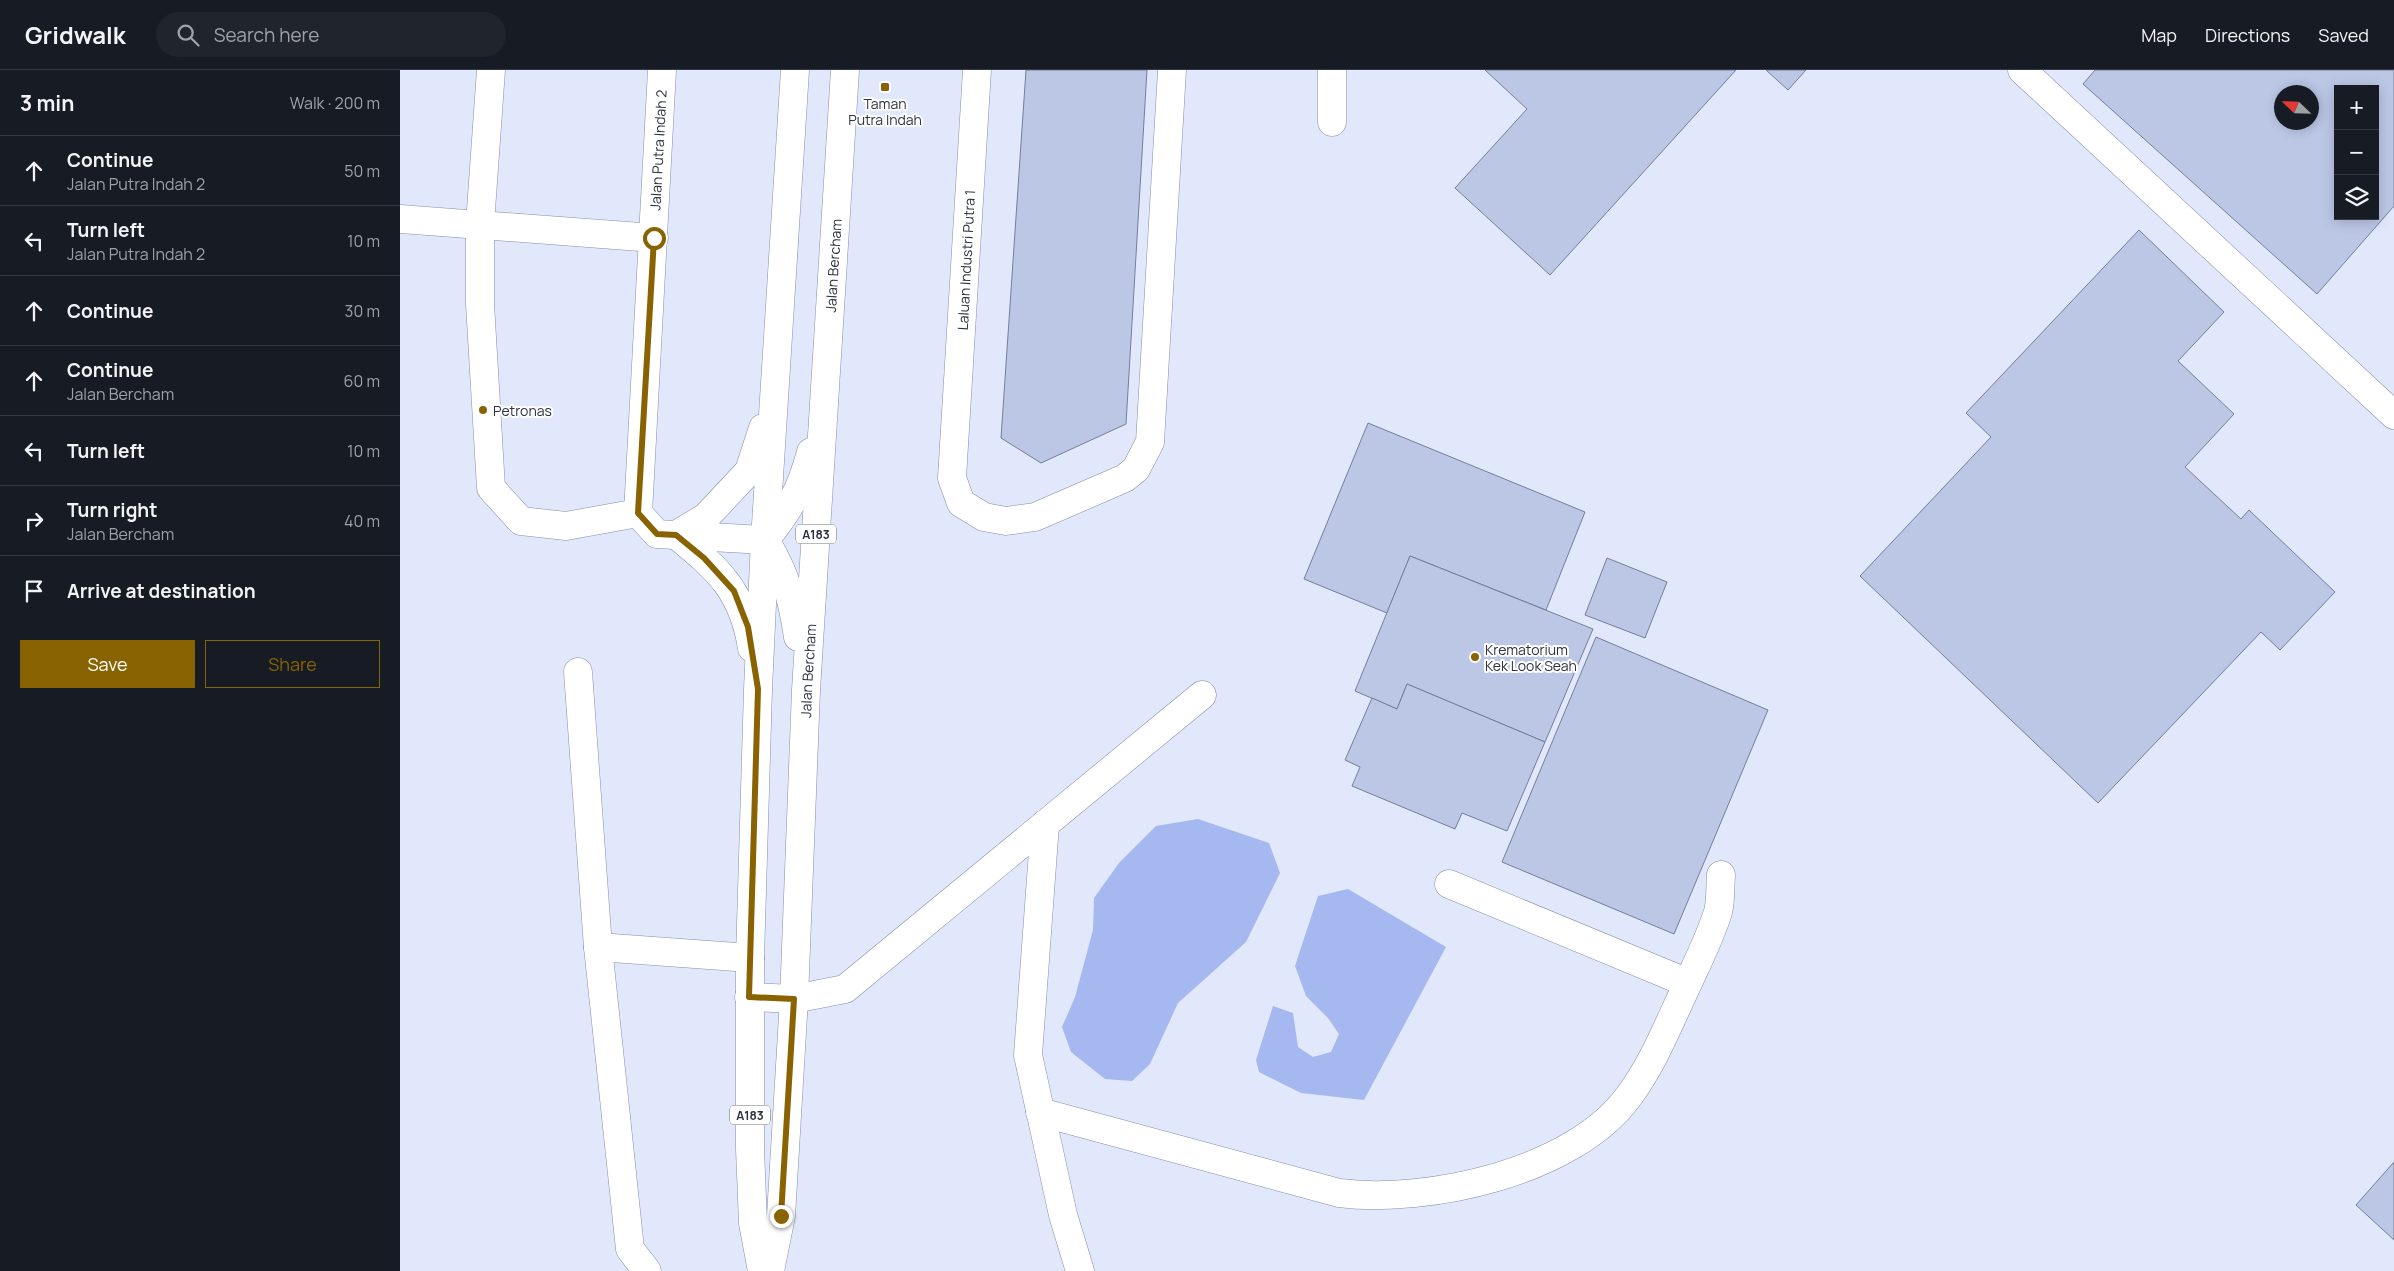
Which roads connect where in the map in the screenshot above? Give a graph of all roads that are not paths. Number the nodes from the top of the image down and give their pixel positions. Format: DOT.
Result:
graph roads {
  1 [pos="491,70"];
  2 [pos="662,70"];
  3 [pos="795,70"];
  4 [pos="846,70"];
  5 [pos="977,70"];
  6 [pos="1172,70"];
  7 [pos="1332,70"];
  8 [pos="2022,70"];
  9 [pos="1332,122"];
  10 [pos="400,219"];
  11 [pos="480,224"];
  12 [pos="654,238"];
  13 [pos="826,392"];
  14 [pos="775,395"];
  15 [pos="2394,415"];
  16 [pos="638,513"];
  17 [pos="676,535"];
  18 [pos="765,540"];
  19 [pos="578,672"];
  20 [pos="758,689"];
  21 [pos="806,690"];
  22 [pos="1202,695"];
  23 [pos="1045,824"];
  24 [pos="1721,874"];
  25 [pos="1449,884"];
  26 [pos="598,947"];
  27 [pos="750,958"];
  28 [pos="1688,983"];
  29 [pos="749,997"];
  30 [pos="794,999"];
  31 [pos="1040,1112"];
  32 [pos="647,1271"];
  33 [pos="762,1271"];
  34 [pos="770,1271"];
  35 [pos="1080,1271"];
  1 -- 11 [label="main road"];
  2 -- 12 [label="main road, Jalan Putra Indah 2"];
  3 -- 14 [label="main road, A183"];
  4 -- 13 [label="main road, Jalan Bercham / A183"];
  5 -- 6 [label="main road, Laluan Industri Putra 1"];
  7 -- 9 [label="main road"];
  8 -- 15 [label="main road"];
  10 -- 11 [label="main road"];
  11 -- 12 [label="main road"];
  11 -- 16 [label="main road"];
  12 -- 16 [label="main road, Jalan Putra Indah 2"];
  13 -- 18 [label="main road"];
  13 -- 21 [label="main road, Jalan Bercham / A183"];
  14 -- 17 [label="main road"];
  14 -- 18 [label="main road, A183"];
  16 -- 17 [label="main road"];
  17 -- 18 [label="main road"];
  17 -- 20 [label="main road"];
  18 -- 20 [label="main road, A183"];
  18 -- 21 [label="main road"];
  19 -- 26 [label="main road"];
  20 -- 27 [label="main road, A183"];
  21 -- 30 [label="main road, Jalan Bercham / A183"];
  22 -- 23 [label="main road"];
  23 -- 30 [label="main road"];
  23 -- 31 [label="main road"];
  24 -- 28 [label="main road"];
  25 -- 28 [label="main road"];
  26 -- 27 [label="main road"];
  26 -- 32 [label="main road"];
  27 -- 29 [label="main road, A183"];
  28 -- 31 [label="main road"];
  29 -- 30 [label="main road"];
  29 -- 33 [label="main road, A183"];
  30 -- 34 [label="main road, Jalan Bercham / A183"];
  31 -- 35 [label="main road"];
}
